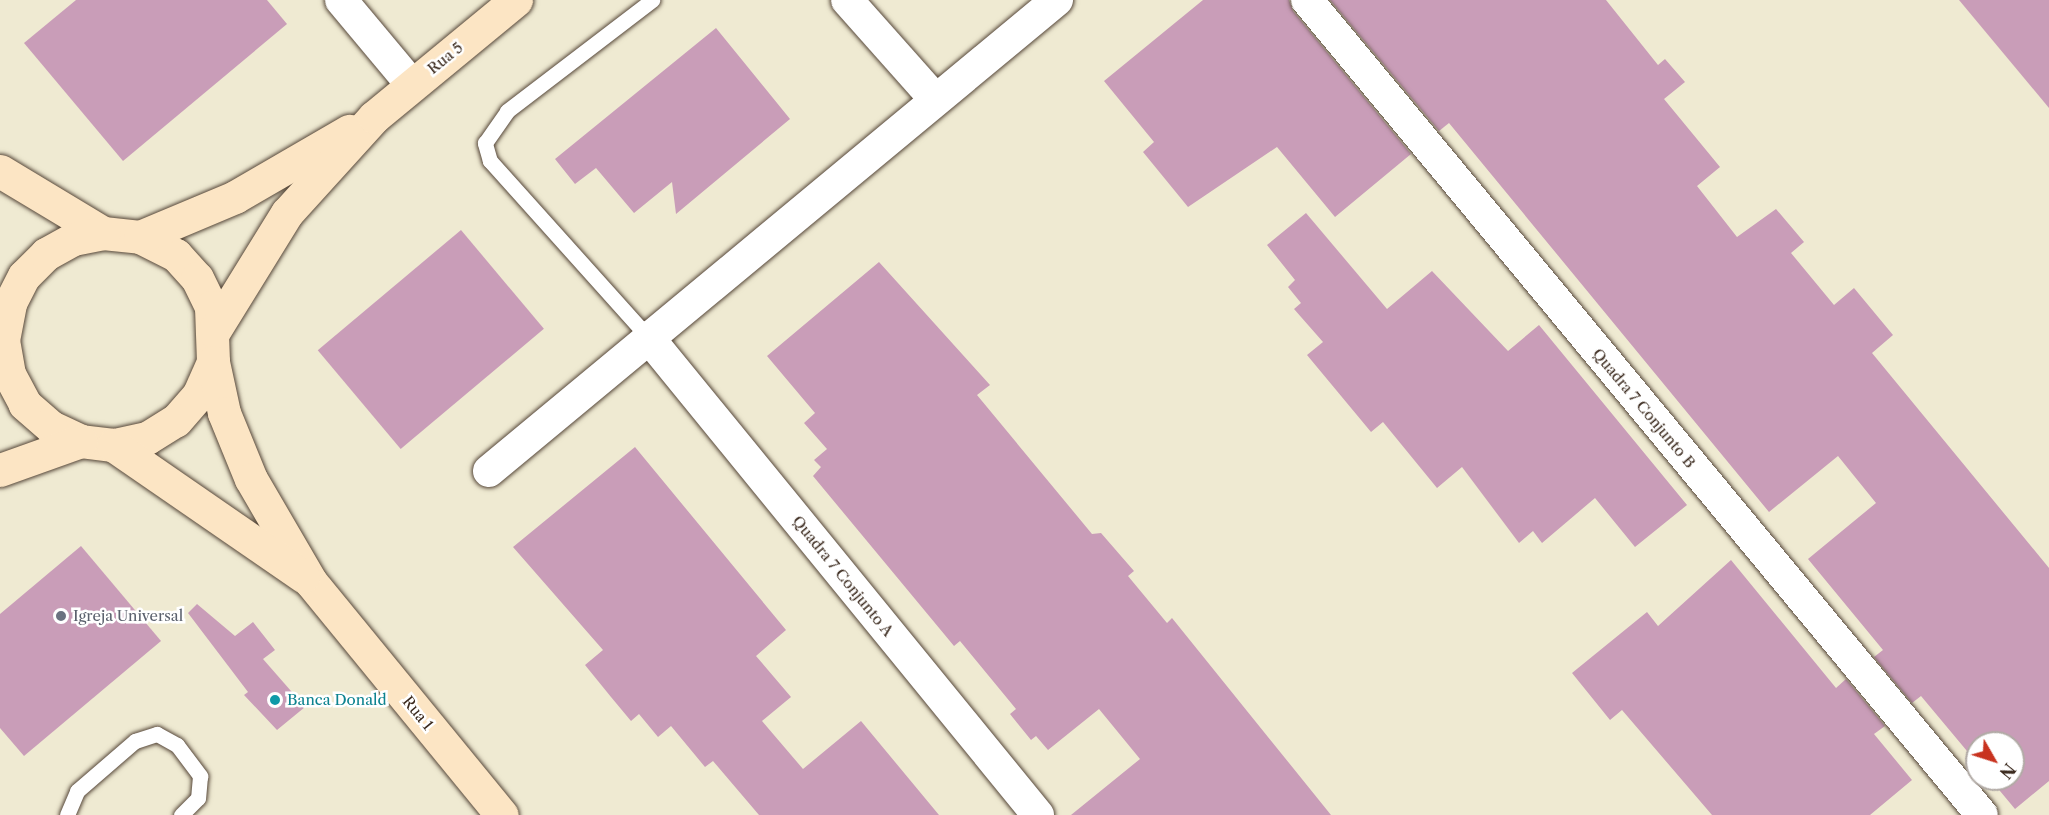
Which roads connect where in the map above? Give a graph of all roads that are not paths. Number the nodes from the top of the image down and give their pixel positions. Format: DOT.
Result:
graph roads {
  1 [pos="341,0"];
  2 [pos="516,0"];
  3 [pos="652,0"];
  4 [pos="847,0"];
  5 [pos="1057,0"];
  6 [pos="1307,0"];
  7 [pos="412,85"];
  8 [pos="936,99"];
  9 [pos="374,117"];
  10 [pos="0,171"];
  11 [pos="103,233"];
  12 [pos="140,237"];
  13 [pos="5,290"];
  14 [pos="648,338"];
  15 [pos="2,343"];
  16 [pos="214,347"];
  17 [pos="81,441"];
  18 [pos="113,445"];
  19 [pos="0,470"];
  20 [pos="489,471"];
  21 [pos="311,582"];
  22 [pos="67,815"];
  23 [pos="181,815"];
  24 [pos="502,815"];
  25 [pos="1038,815"];
  26 [pos="1982,815"];
  1 -- 7 [label="street"];
  2 -- 7 [label="street, Rua 5"];
  3 -- 14 [label="lane"];
  4 -- 8 [label="street"];
  5 -- 8 [label="street"];
  6 -- 26 [label="street, Quadra 7 Conjunto B"];
  7 -- 9 [label="street, Rua 5"];
  8 -- 14 [label="street"];
  9 -- 12 [label="street"];
  9 -- 16 [label="street"];
  10 -- 11 [label="street"];
  11 -- 12 [label="street"];
  11 -- 13 [label="street"];
  12 -- 16 [label="street"];
  13 -- 15 [label="street"];
  14 -- 20 [label="street"];
  14 -- 25 [label="street, Quadra 7 Conjunto A"];
  15 -- 17 [label="street"];
  16 -- 18 [label="street"];
  16 -- 21 [label="street"];
  17 -- 18 [label="street"];
  17 -- 19 [label="street"];
  18 -- 21 [label="street"];
  21 -- 24 [label="street, Rua 1"];
  22 -- 23 [label="lane"];
}
